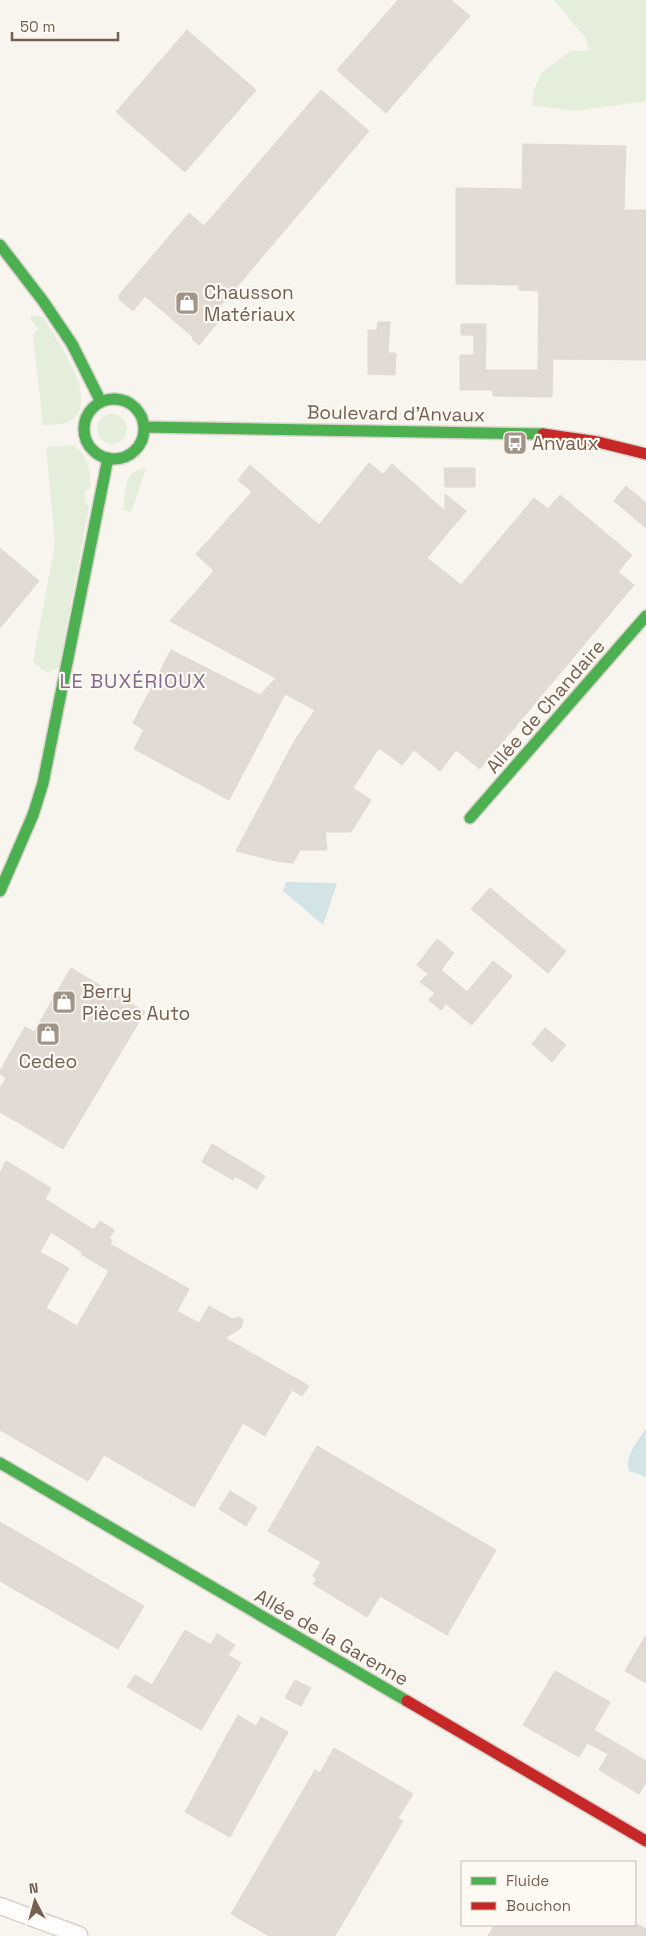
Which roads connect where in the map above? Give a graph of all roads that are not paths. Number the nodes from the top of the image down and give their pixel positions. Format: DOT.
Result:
graph roads {
  1 [pos="0,245"];
  2 [pos="101,402"];
  3 [pos="144,427"];
  4 [pos="646,454"];
  5 [pos="108,458"];
  6 [pos="646,616"];
  7 [pos="470,818"];
  8 [pos="0,891"];
  9 [pos="0,1463"];
  10 [pos="646,1841"];
  11 [pos="0,1906"];
  12 [pos="79,1936"];
  1 -- 2 [label="street"];
  2 -- 3 [label="street"];
  2 -- 5 [label="street"];
  3 -- 4 [label="street, Boulevard d'Anvaux"];
  3 -- 5 [label="street"];
  5 -- 8 [label="street"];
  6 -- 7 [label="street, Allée de Chandaire"];
  9 -- 10 [label="street, Allée de la Garenne"];
  11 -- 12 [label="street"];
}
